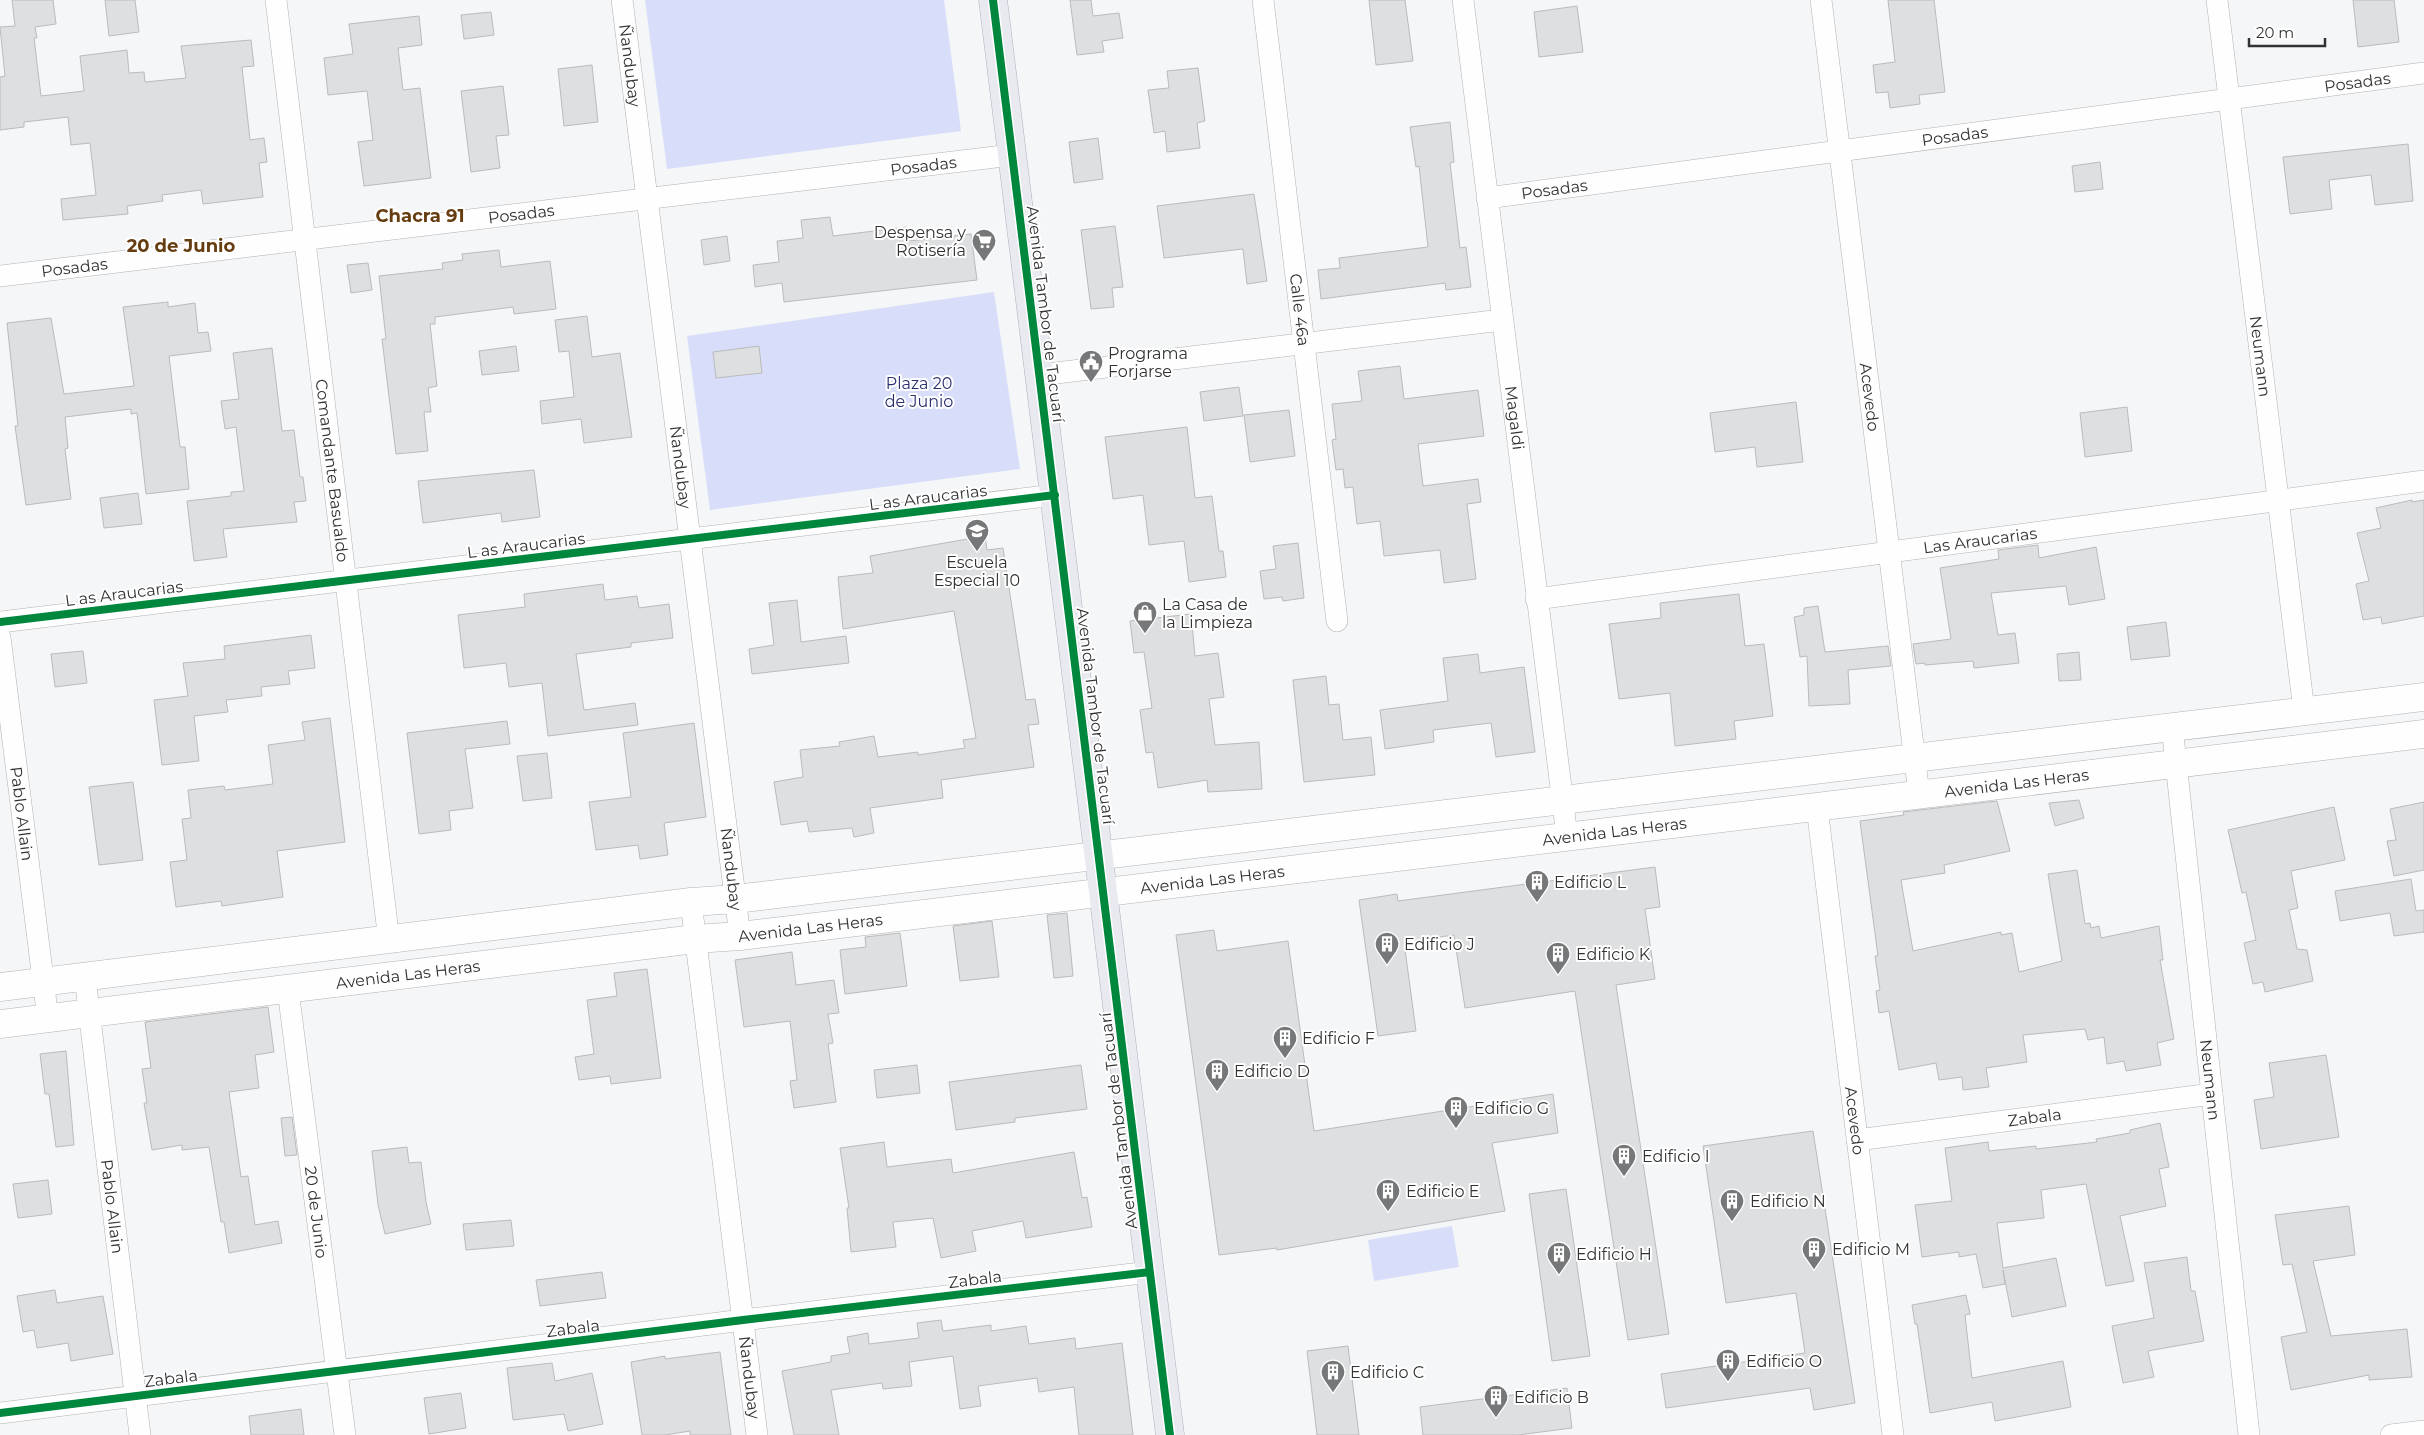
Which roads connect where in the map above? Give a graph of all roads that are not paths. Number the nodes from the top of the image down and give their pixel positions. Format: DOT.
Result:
graph roads {
  1 [pos="276,0"];
  2 [pos="622,0"];
  3 [pos="993,0"];
  4 [pos="1263,0"];
  5 [pos="1463,0"];
  6 [pos="1821,0"];
  7 [pos="2218,0"];
  8 [pos="2424,73"];
  9 [pos="2229,99"];
  10 [pos="1839,151"];
  11 [pos="1012,155"];
  12 [pos="1487,198"];
  13 [pos="647,199"];
  14 [pos="305,240"];
  15 [pos="0,276"];
  16 [pos="1502,320"];
  17 [pos="1304,344"];
  18 [pos="1039,376"];
  19 [pos="2424,482"];
  20 [pos="1055,495"];
  21 [pos="2278,501"];
  22 [pos="689,540"];
  23 [pos="1888,552"];
  24 [pos="345,581"];
  25 [pos="1536,599"];
  26 [pos="1337,620"];
  27 [pos="0,622"];
  28 [pos="0,637"];
  29 [pos="2424,697"];
  30 [pos="2304,711"];
  31 [pos="2172,726"];
  32 [pos="2424,734"];
  33 [pos="1915,758"];
  34 [pos="2176,762"];
  35 [pos="1919,794"];
  36 [pos="1562,800"];
  37 [pos="1817,807"];
  38 [pos="1567,836"];
  39 [pos="1100,855"];
  40 [pos="1104,892"];
  41 [pos="736,899"];
  42 [pos="691,902"];
  43 [pos="740,936"];
  44 [pos="696,939"];
  45 [pos="389,940"];
  46 [pos="85,977"];
  47 [pos="44,982"];
  48 [pos="0,987"];
  49 [pos="288,990"];
  50 [pos="89,1014"];
  51 [pos="48,1019"];
  52 [pos="0,1024"];
  53 [pos="2212,1094"];
  54 [pos="1857,1140"];
  55 [pos="1150,1272"];
  56 [pos="743,1320"];
  57 [pos="336,1372"];
  58 [pos="135,1396"];
  59 [pos="0,1413"];
  60 [pos="2424,1431"];
  61 [pos="140,1435"];
  62 [pos="344,1435"];
  63 [pos="757,1435"];
  64 [pos="1170,1435"];
  65 [pos="1893,1435"];
  66 [pos="2249,1435"];
  67 [pos="2391,1435"];
  1 -- 14 [label="street, Comandante Basualdo"];
  2 -- 13 [label="street, Ñandubay"];
  3 -- 11 [label="main road, Avenida Tambor de Tacuarí"];
  4 -- 17 [label="street, Calle 46a"];
  5 -- 12 [label="street, Magaldi"];
  6 -- 10 [label="street, Acevedo"];
  7 -- 9 [label="street, Neumann"];
  8 -- 9 [label="street, Posadas"];
  9 -- 10 [label="street, Posadas"];
  9 -- 21 [label="street, Neumann"];
  10 -- 12 [label="street, Posadas"];
  10 -- 23 [label="street, Acevedo"];
  11 -- 13 [label="street, Posadas"];
  11 -- 18 [label="main road, Avenida Tambor de Tacuarí"];
  12 -- 16 [label="street, Magaldi"];
  13 -- 14 [label="street, Posadas"];
  13 -- 22 [label="street, Ñandubay"];
  14 -- 15 [label="street, Posadas"];
  14 -- 24 [label="street, Comandante Basualdo"];
  16 -- 17 [label="street"];
  16 -- 25 [label="street, Magaldi"];
  17 -- 18 [label="street"];
  17 -- 26 [label="street, Calle 46a"];
  18 -- 20 [label="main road, Avenida Tambor de Tacuarí"];
  19 -- 21 [label="street, Las Araucarias"];
  20 -- 22 [label="street, L as Araucarias"];
  20 -- 39 [label="main road, Avenida Tambor de Tacuarí"];
  21 -- 23 [label="street, Las Araucarias"];
  21 -- 30 [label="street, Neumann"];
  22 -- 24 [label="street, L as Araucarias"];
  22 -- 41 [label="street, Ñandubay"];
  23 -- 25 [label="street, Las Araucarias"];
  23 -- 33 [label="street, Acevedo"];
  24 -- 27 [label="street, L as Araucarias"];
  24 -- 45 [label="street, Comandante Basualdo"];
  25 -- 36 [label="street, Magaldi"];
  28 -- 47 [label="street, Pablo Allain"];
  29 -- 30 [label="main road"];
  30 -- 31 [label="main road"];
  31 -- 33 [label="main road"];
  31 -- 34 [label="street, Neumann"];
  32 -- 34 [label="main road, Avenida Las Heras"];
  33 -- 35 [label="street, Acevedo"];
  33 -- 36 [label="main road"];
  34 -- 35 [label="main road, Avenida Las Heras"];
  34 -- 53 [label="street, Neumann"];
  35 -- 37 [label="main road, Avenida Las Heras"];
  36 -- 38 [label="street, Magaldi"];
  36 -- 39 [label="main road"];
  37 -- 38 [label="main road, Avenida Las Heras"];
  37 -- 54 [label="street, Acevedo"];
  38 -- 40 [label="main road, Avenida Las Heras"];
  39 -- 40 [label="main road, Avenida Tambor de Tacuarí"];
  39 -- 41 [label="main road"];
  40 -- 43 [label="main road, Avenida Las Heras"];
  40 -- 55 [label="main road, Avenida Tambor de Tacuarí"];
  41 -- 42 [label="main road"];
  41 -- 43 [label="street, Ñandubay"];
  42 -- 44 [label="street, Ñandubay"];
  42 -- 45 [label="main road"];
  43 -- 44 [label="main road, Avenida Las Heras"];
  44 -- 49 [label="main road, Avenida Las Heras"];
  44 -- 56 [label="street, Ñandubay"];
  45 -- 46 [label="main road"];
  46 -- 47 [label="main road"];
  46 -- 50 [label="street, Pablo Allain"];
  47 -- 48 [label="main road"];
  47 -- 51 [label="street, Pablo Allain"];
  49 -- 50 [label="main road, Avenida Las Heras"];
  49 -- 57 [label="street, 20 de Junio"];
  50 -- 51 [label="main road, Avenida Las Heras"];
  50 -- 58 [label="street, Pablo Allain"];
  51 -- 52 [label="main road, Avenida Las Heras"];
  53 -- 54 [label="street, Zabala"];
  53 -- 66 [label="street, Neumann"];
  54 -- 65 [label="street, Acevedo"];
  55 -- 56 [label="street, Zabala"];
  55 -- 64 [label="main road, Avenida Tambor de Tacuarí"];
  56 -- 57 [label="street, Zabala"];
  56 -- 63 [label="street, Ñandubay"];
  57 -- 58 [label="street, Zabala"];
  57 -- 62 [label="street, 20 de Junio"];
  58 -- 59 [label="street, Zabala"];
  58 -- 61 [label="street, Pablo Allain"];
  60 -- 67 [label="street"];
}
